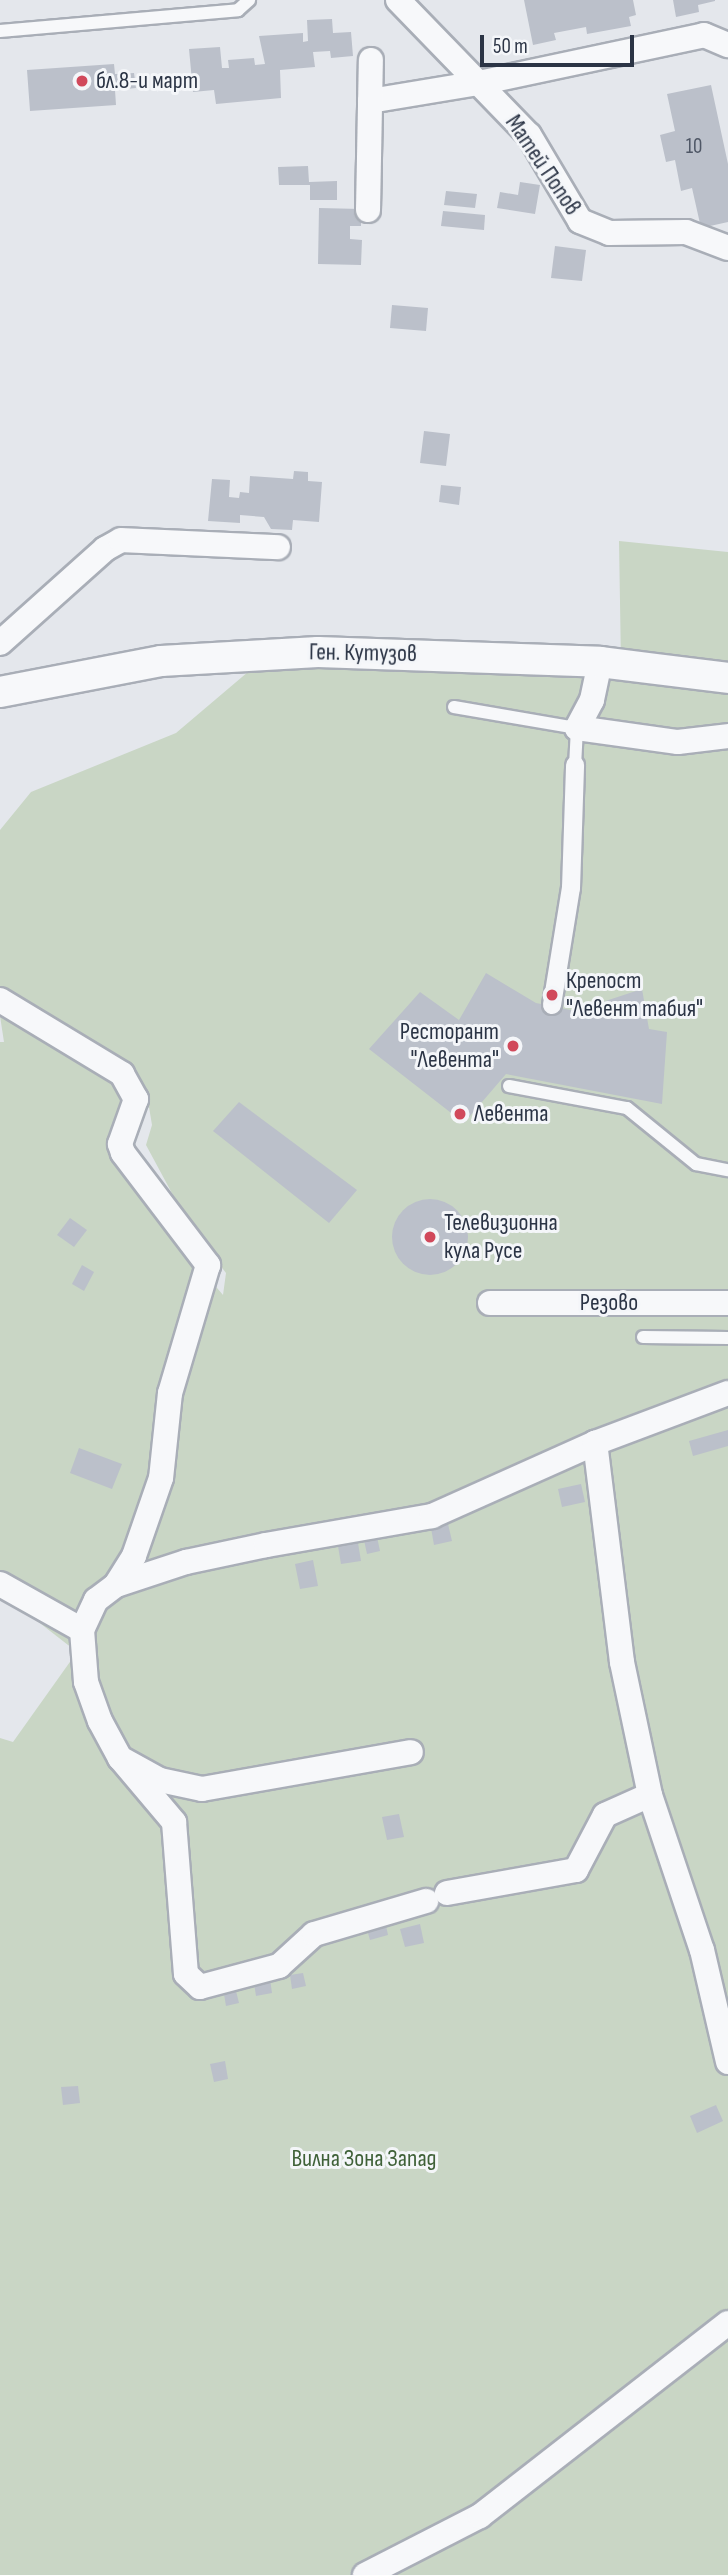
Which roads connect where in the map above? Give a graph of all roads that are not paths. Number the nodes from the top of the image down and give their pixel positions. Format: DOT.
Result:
graph roads {
  1 [pos="249,0"];
  2 [pos="398,0"];
  3 [pos="0,31"];
  4 [pos="728,45"];
  5 [pos="371,60"];
  6 [pos="479,83"];
  7 [pos="370,101"];
  8 [pos="368,210"];
  9 [pos="728,248"];
  10 [pos="278,547"];
  11 [pos="0,643"];
  12 [pos="600,662"];
  13 [pos="728,678"];
  14 [pos="0,692"];
  15 [pos="454,707"];
  16 [pos="578,728"];
  17 [pos="728,736"];
  18 [pos="575,765"];
  19 [pos="0,1000"];
  20 [pos="552,1005"];
  21 [pos="509,1086"];
  22 [pos="728,1170"];
  23 [pos="490,1303"];
  24 [pos="728,1303"];
  25 [pos="643,1337"];
  26 [pos="728,1338"];
  27 [pos="728,1392"];
  28 [pos="595,1443"];
  29 [pos="0,1584"];
  30 [pos="116,1585"];
  31 [pos="82,1630"];
  32 [pos="411,1752"];
  33 [pos="120,1758"];
  34 [pos="650,1795"];
  35 [pos="728,2063"];
  36 [pos="728,2323"];
  37 [pos="365,2575"];
  1 -- 3 [label="lane"];
  2 -- 6 [label="street, Матей Попов"];
  4 -- 6 [label="street"];
  5 -- 7 [label="street"];
  6 -- 7 [label="street"];
  6 -- 9 [label="street, Матей Попов"];
  7 -- 8 [label="street"];
  10 -- 11 [label="street"];
  12 -- 13 [label="street, Ген. Кутузов"];
  12 -- 14 [label="street, Ген. Кутузов"];
  12 -- 16 [label="street"];
  15 -- 16 [label="lane"];
  16 -- 17 [label="street"];
  16 -- 18 [label="lane"];
  18 -- 20 [label="street"];
  19 -- 30 [label="street"];
  21 -- 22 [label="lane"];
  23 -- 24 [label="street, Резово"];
  25 -- 26 [label="lane"];
  27 -- 28 [label="street"];
  28 -- 30 [label="street"];
  28 -- 34 [label="street"];
  29 -- 31 [label="street"];
  30 -- 31 [label="street"];
  31 -- 33 [label="street"];
  32 -- 33 [label="street"];
  33 -- 34 [label="street"];
  34 -- 35 [label="street"];
  36 -- 37 [label="street"];
}
